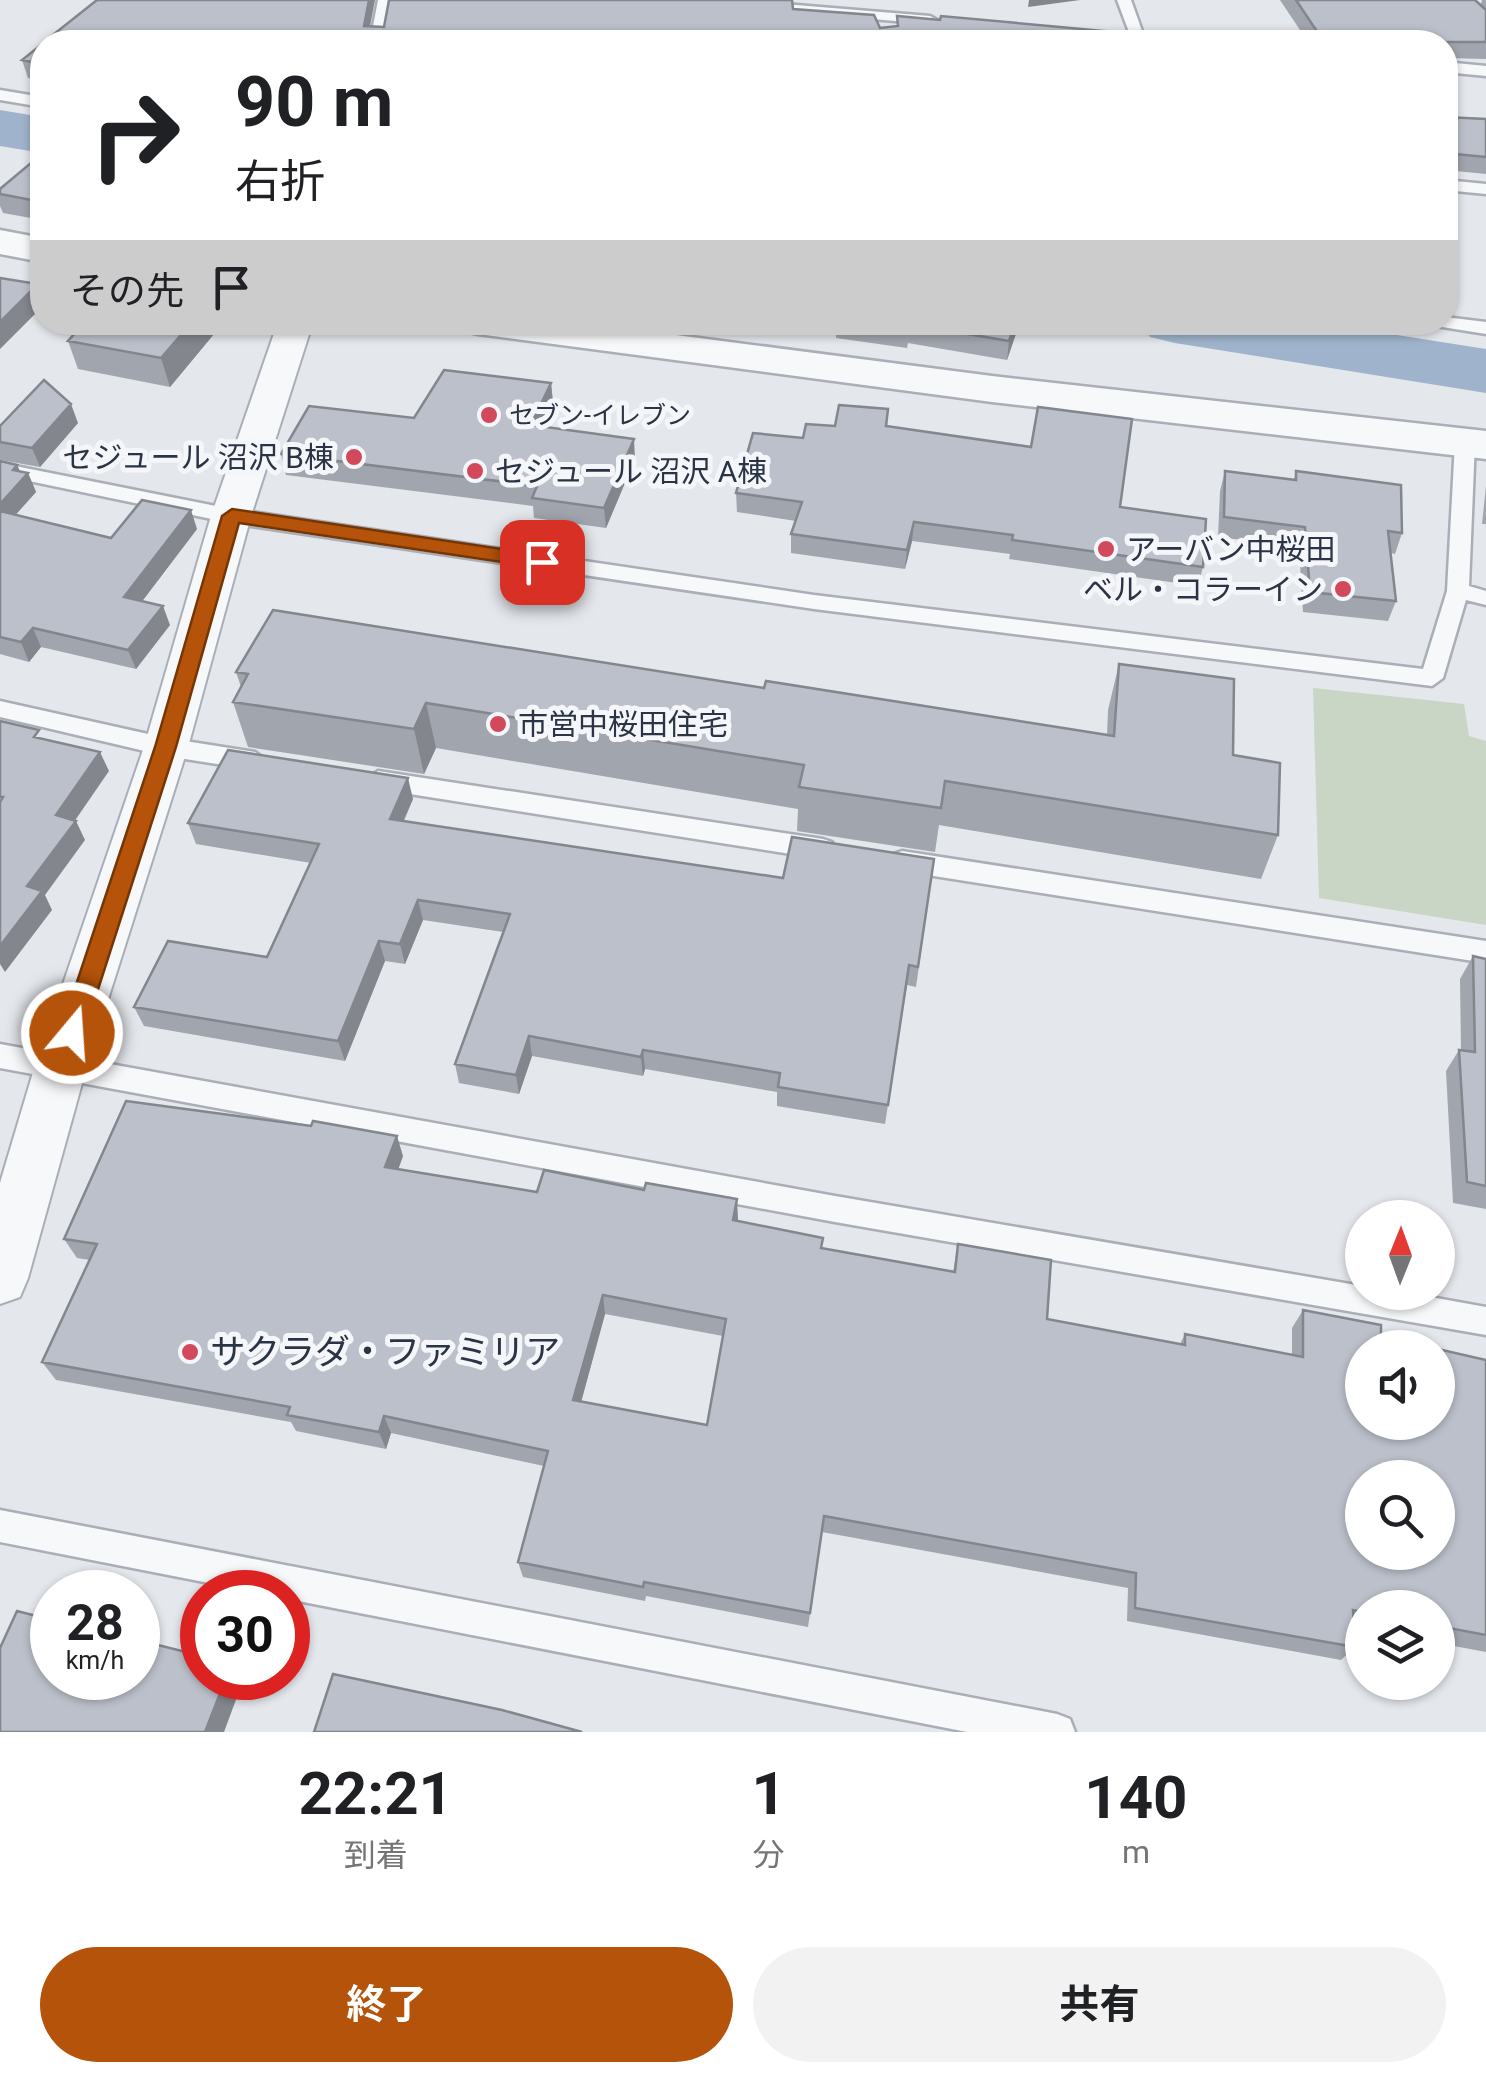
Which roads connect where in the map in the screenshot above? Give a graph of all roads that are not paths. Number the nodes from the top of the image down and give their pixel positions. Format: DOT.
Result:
graph roads {
  1 [pos="385,0"];
  2 [pos="1124,0"];
  3 [pos="744,4"];
  4 [pos="954,22"];
  5 [pos="379,30"];
  6 [pos="1140,30"];
  7 [pos="1458,69"];
  8 [pos="1486,71"];
  9 [pos="0,95"];
  10 [pos="30,100"];
  11 [pos="1458,187"];
  12 [pos="1486,189"];
  13 [pos="0,242"];
  14 [pos="30,248"];
  15 [pos="1458,324"];
  16 [pos="1486,328"];
  17 [pos="292,335"];
  18 [pos="578,335"];
  19 [pos="1476,444"];
  20 [pos="0,469"];
  21 [pos="232,516"];
  22 [pos="1458,591"];
  23 [pos="1486,598"];
  24 [pos="0,709"];
  25 [pos="166,747"];
  26 [pos="284,765"];
  27 [pos="363,777"];
  28 [pos="1486,952"];
  29 [pos="0,1056"];
  30 [pos="60,1069"];
  31 [pos="0,1278"];
  32 [pos="1486,1321"];
  33 [pos="0,1526"];
  34 [pos="1057,1732"];
  1 -- 5 [label="lane"];
  2 -- 6 [label="lane"];
  3 -- 4 [label="lane"];
  7 -- 8 [label="lane"];
  9 -- 10 [label="lane"];
  11 -- 12 [label="lane"];
  13 -- 14 [label="street"];
  15 -- 16 [label="lane"];
  17 -- 21 [label="street"];
  18 -- 19 [label="street"];
  19 -- 22 [label="lane"];
  20 -- 21 [label="lane"];
  21 -- 22 [label="lane"];
  21 -- 25 [label="street"];
  22 -- 23 [label="lane"];
  24 -- 25 [label="lane"];
  25 -- 26 [label="lane"];
  25 -- 30 [label="street"];
  27 -- 28 [label="lane"];
  29 -- 30 [label="lane"];
  30 -- 31 [label="street"];
  30 -- 32 [label="lane"];
  33 -- 34 [label="lane"];
}
